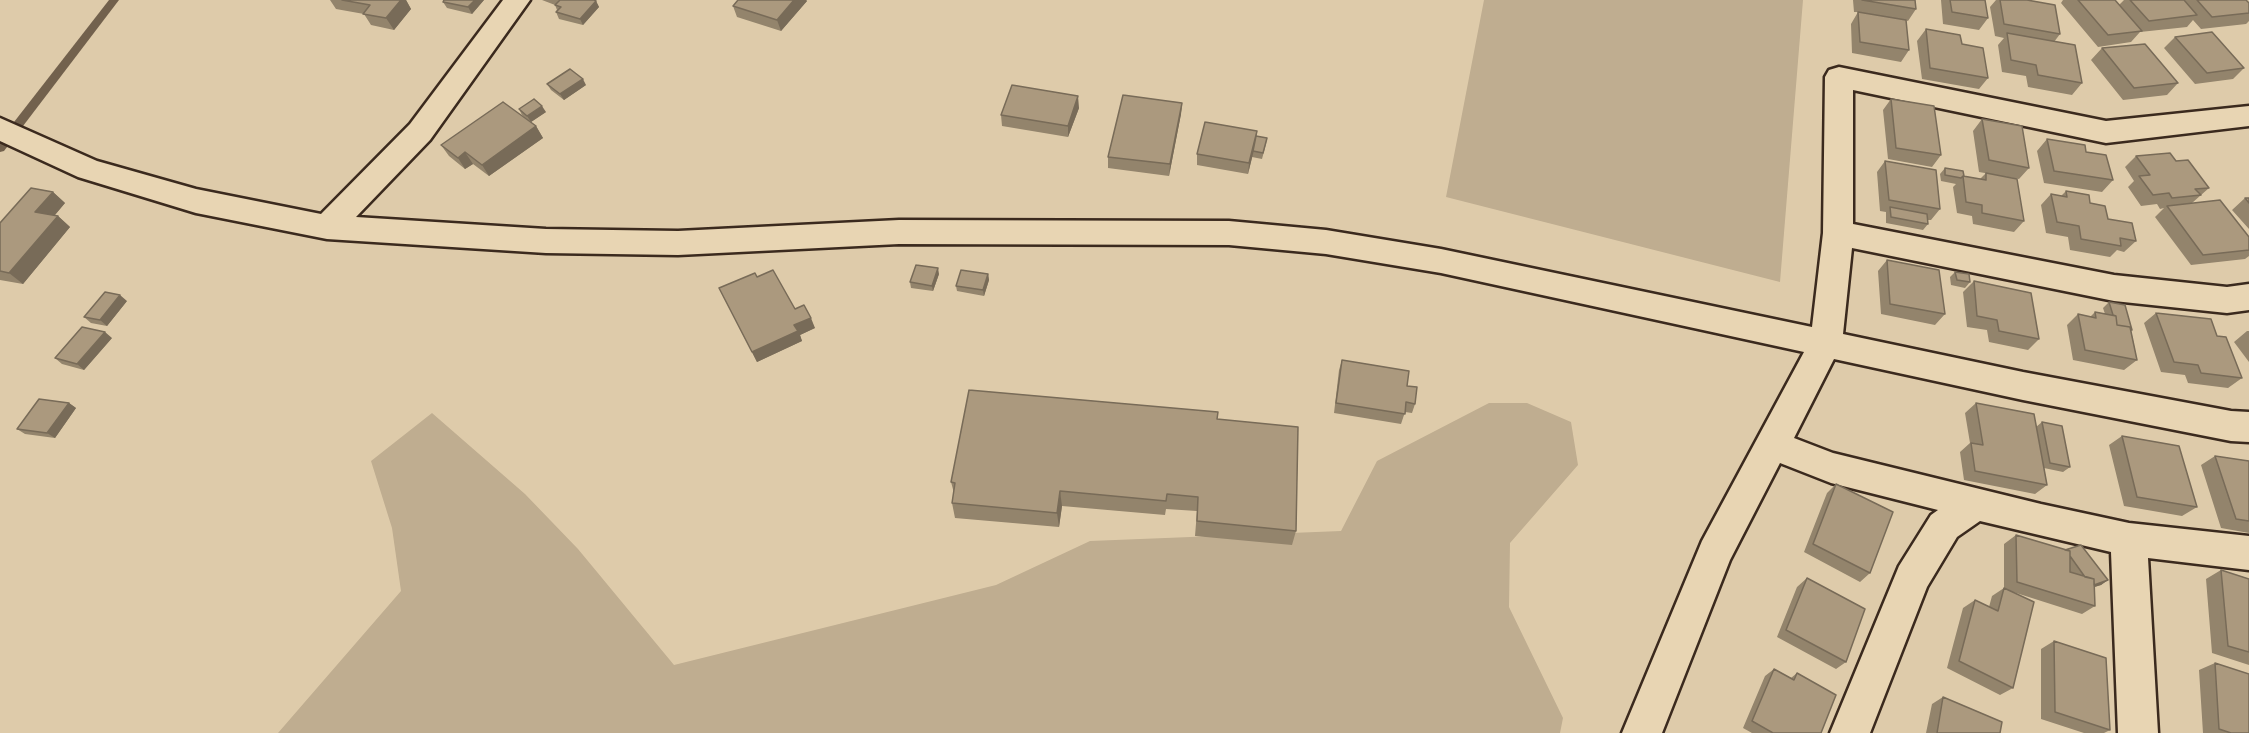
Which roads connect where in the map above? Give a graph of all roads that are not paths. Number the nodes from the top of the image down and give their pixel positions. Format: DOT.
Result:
graph roads {
  1 [pos="517,0"];
  2 [pos="2249,116"];
  3 [pos="0,129"];
  4 [pos="327,227"];
  5 [pos="1838,233"];
  6 [pos="2249,297"];
  7 [pos="1826,343"];
  8 [pos="2249,427"];
  9 [pos="1773,445"];
  10 [pos="1976,504"];
  11 [pos="2129,539"];
  12 [pos="2249,553"];
  13 [pos="1642,733"];
  14 [pos="1850,733"];
  15 [pos="2138,733"];
  1 -- 4 [label="street"];
  2 -- 5 [label="street"];
  3 -- 4 [label="street"];
  4 -- 7 [label="street"];
  5 -- 6 [label="street"];
  5 -- 7 [label="street"];
  7 -- 8 [label="street"];
  7 -- 9 [label="street"];
  9 -- 10 [label="street"];
  9 -- 13 [label="street"];
  10 -- 11 [label="street"];
  10 -- 14 [label="street"];
  11 -- 12 [label="street"];
  11 -- 15 [label="street"];
}
